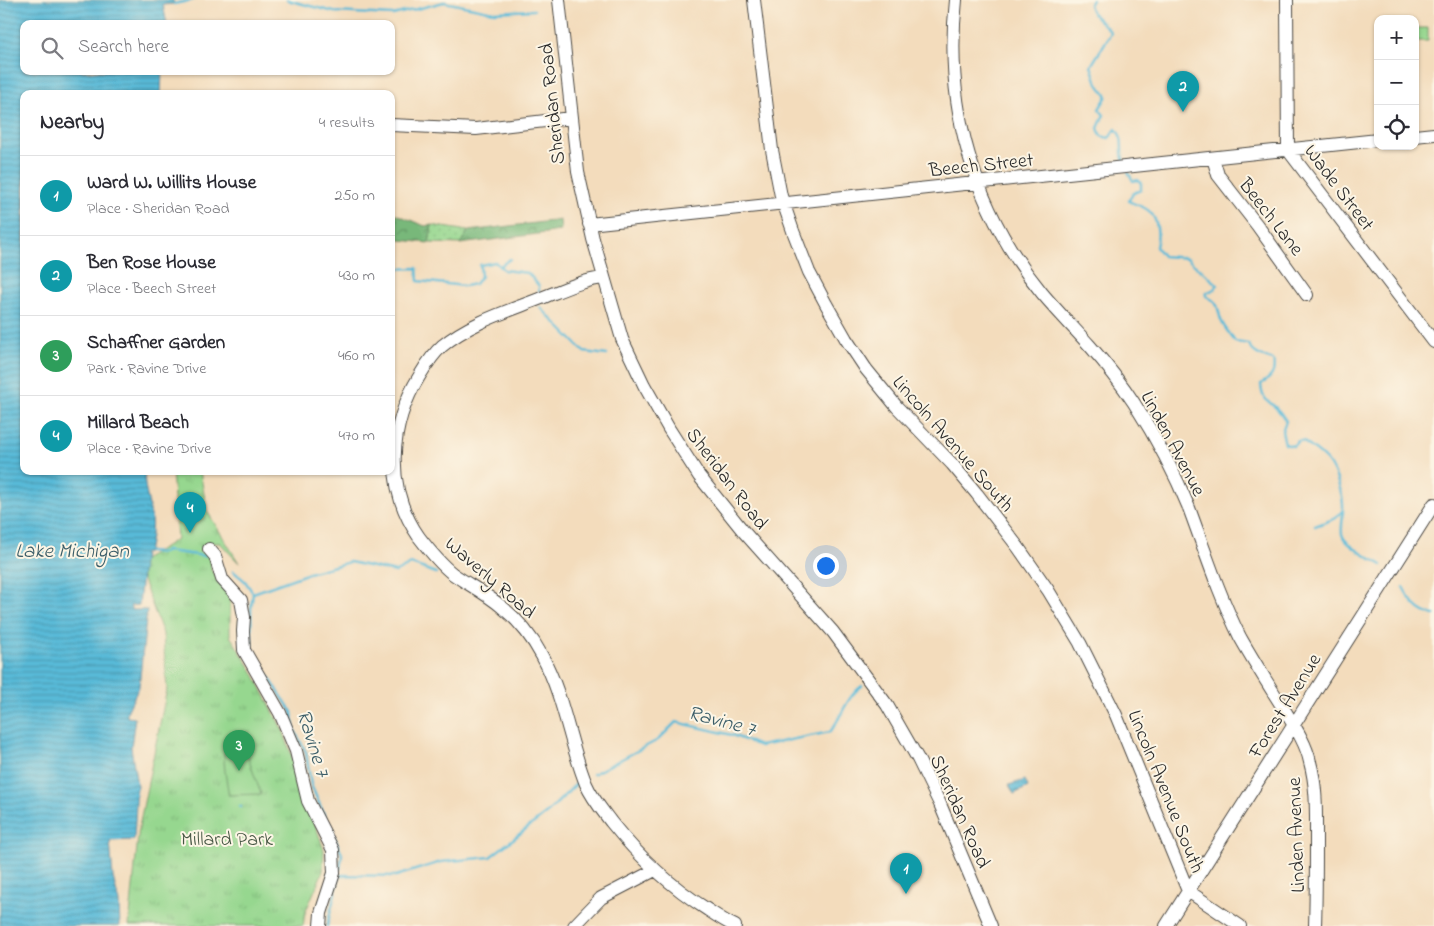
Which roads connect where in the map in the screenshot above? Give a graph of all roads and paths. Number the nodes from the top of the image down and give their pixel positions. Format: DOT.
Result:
graph roads {
  1 [pos="558,0"];
  2 [pos="754,0"];
  3 [pos="956,0"];
  4 [pos="1287,0"];
  5 [pos="571,118"];
  6 [pos="395,125"];
  7 [pos="1434,134"];
  8 [pos="1419,136"];
  9 [pos="1374,140"];
  10 [pos="1288,150"];
  11 [pos="1213,158"];
  12 [pos="978,183"];
  13 [pos="784,204"];
  14 [pos="589,224"];
  15 [pos="604,278"];
  16 [pos="1307,295"];
  17 [pos="1434,342"];
  18 [pos="395,438"];
  19 [pos="395,475"];
  20 [pos="1434,504"];
  21 [pos="209,549"];
  22 [pos="1294,725"];
  23 [pos="655,870"];
  24 [pos="1188,891"];
  25 [pos="320,926"];
  26 [pos="574,926"];
  27 [pos="735,926"];
  28 [pos="991,926"];
  29 [pos="1166,926"];
  30 [pos="1240,926"];
  31 [pos="1315,926"];
  1 -- 5 [label="street, Sheridan Road"];
  2 -- 13 [label="street, Lincoln Avenue South"];
  3 -- 12 [label="street, Linden Avenue"];
  4 -- 10 [label="street, Wade Street"];
  5 -- 6 [label="street"];
  5 -- 14 [label="street, Sheridan Road"];
  7 -- 8 [label="street"];
  9 -- 10 [label="street, Beech Street"];
  10 -- 11 [label="street, Beech Street"];
  10 -- 17 [label="street, Wade Street"];
  11 -- 12 [label="street, Beech Street"];
  11 -- 16 [label="street, Beech Lane"];
  12 -- 13 [label="street, Beech Street"];
  12 -- 22 [label="street, Linden Avenue"];
  13 -- 14 [label="street, Beech Street"];
  13 -- 24 [label="street, Lincoln Avenue South"];
  14 -- 15 [label="street, Sheridan Road"];
  15 -- 18 [label="street, Waverly Road"];
  15 -- 28 [label="street, Sheridan Road"];
  19 -- 23 [label="street, Waverly Road"];
  20 -- 22 [label="street, Forest Avenue"];
  21 -- 25 [label="street"];
  22 -- 24 [label="street, Forest Avenue"];
  22 -- 31 [label="street, Linden Avenue"];
  23 -- 26 [label="street"];
  23 -- 27 [label="street, Waverly Road"];
  24 -- 29 [label="street, Forest Avenue"];
  24 -- 30 [label="street"];
}
